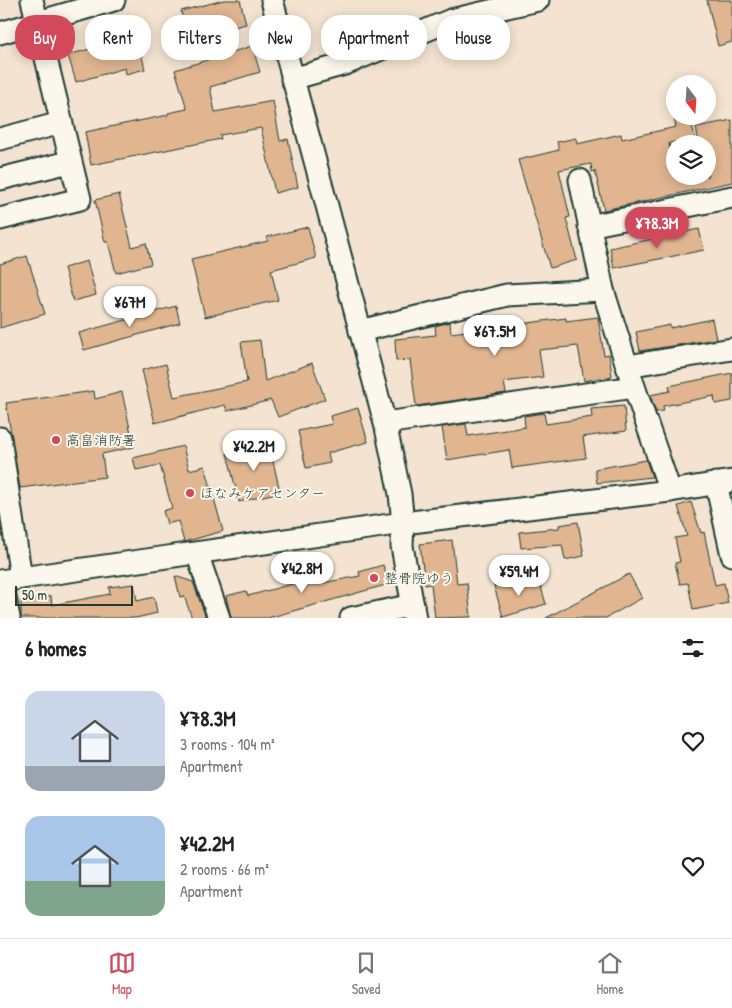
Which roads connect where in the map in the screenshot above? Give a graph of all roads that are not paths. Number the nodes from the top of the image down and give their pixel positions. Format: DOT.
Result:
graph roads {
  1 [pos="32,0"];
  2 [pos="114,0"];
  3 [pos="272,0"];
  4 [pos="538,0"];
  5 [pos="36,15"];
  6 [pos="62,15"];
  7 [pos="15,29"];
  8 [pos="0,33"];
  9 [pos="47,60"];
  10 [pos="292,79"];
  11 [pos="61,123"];
  12 [pos="0,139"];
  13 [pos="69,162"];
  14 [pos="0,179"];
  15 [pos="580,180"];
  16 [pos="732,197"];
  17 [pos="0,219"];
  18 [pos="589,226"];
  19 [pos="603,290"];
  20 [pos="360,331"];
  21 [pos="732,349"];
  22 [pos="627,366"];
  23 [pos="634,387"];
  24 [pos="385,423"];
  25 [pos="0,438"];
  26 [pos="724,482"];
  27 [pos="670,491"];
  28 [pos="403,523"];
  29 [pos="197,553"];
  30 [pos="732,555"];
  31 [pos="8,580"];
  32 [pos="414,611"];
  33 [pos="9,618"];
  34 [pos="218,618"];
  35 [pos="351,618"];
  1 -- 5 [label="street"];
  2 -- 6 [label="street"];
  3 -- 10 [label="street"];
  4 -- 10 [label="street"];
  7 -- 8 [label="street"];
  9 -- 11 [label="street"];
  10 -- 20 [label="street"];
  11 -- 12 [label="street"];
  11 -- 13 [label="street"];
  13 -- 14 [label="street"];
  13 -- 17 [label="street"];
  15 -- 18 [label="street"];
  16 -- 18 [label="street"];
  18 -- 19 [label="street"];
  19 -- 20 [label="street"];
  19 -- 22 [label="street"];
  20 -- 24 [label="street"];
  21 -- 22 [label="street"];
  22 -- 23 [label="street"];
  23 -- 24 [label="street"];
  23 -- 27 [label="street"];
  24 -- 28 [label="street"];
  25 -- 31 [label="street"];
  26 -- 27 [label="street"];
  26 -- 30 [label="street"];
  27 -- 28 [label="street"];
  28 -- 29 [label="street"];
  28 -- 32 [label="street"];
  29 -- 31 [label="street"];
  29 -- 34 [label="street"];
  31 -- 33 [label="street"];
  32 -- 35 [label="street"];
}
